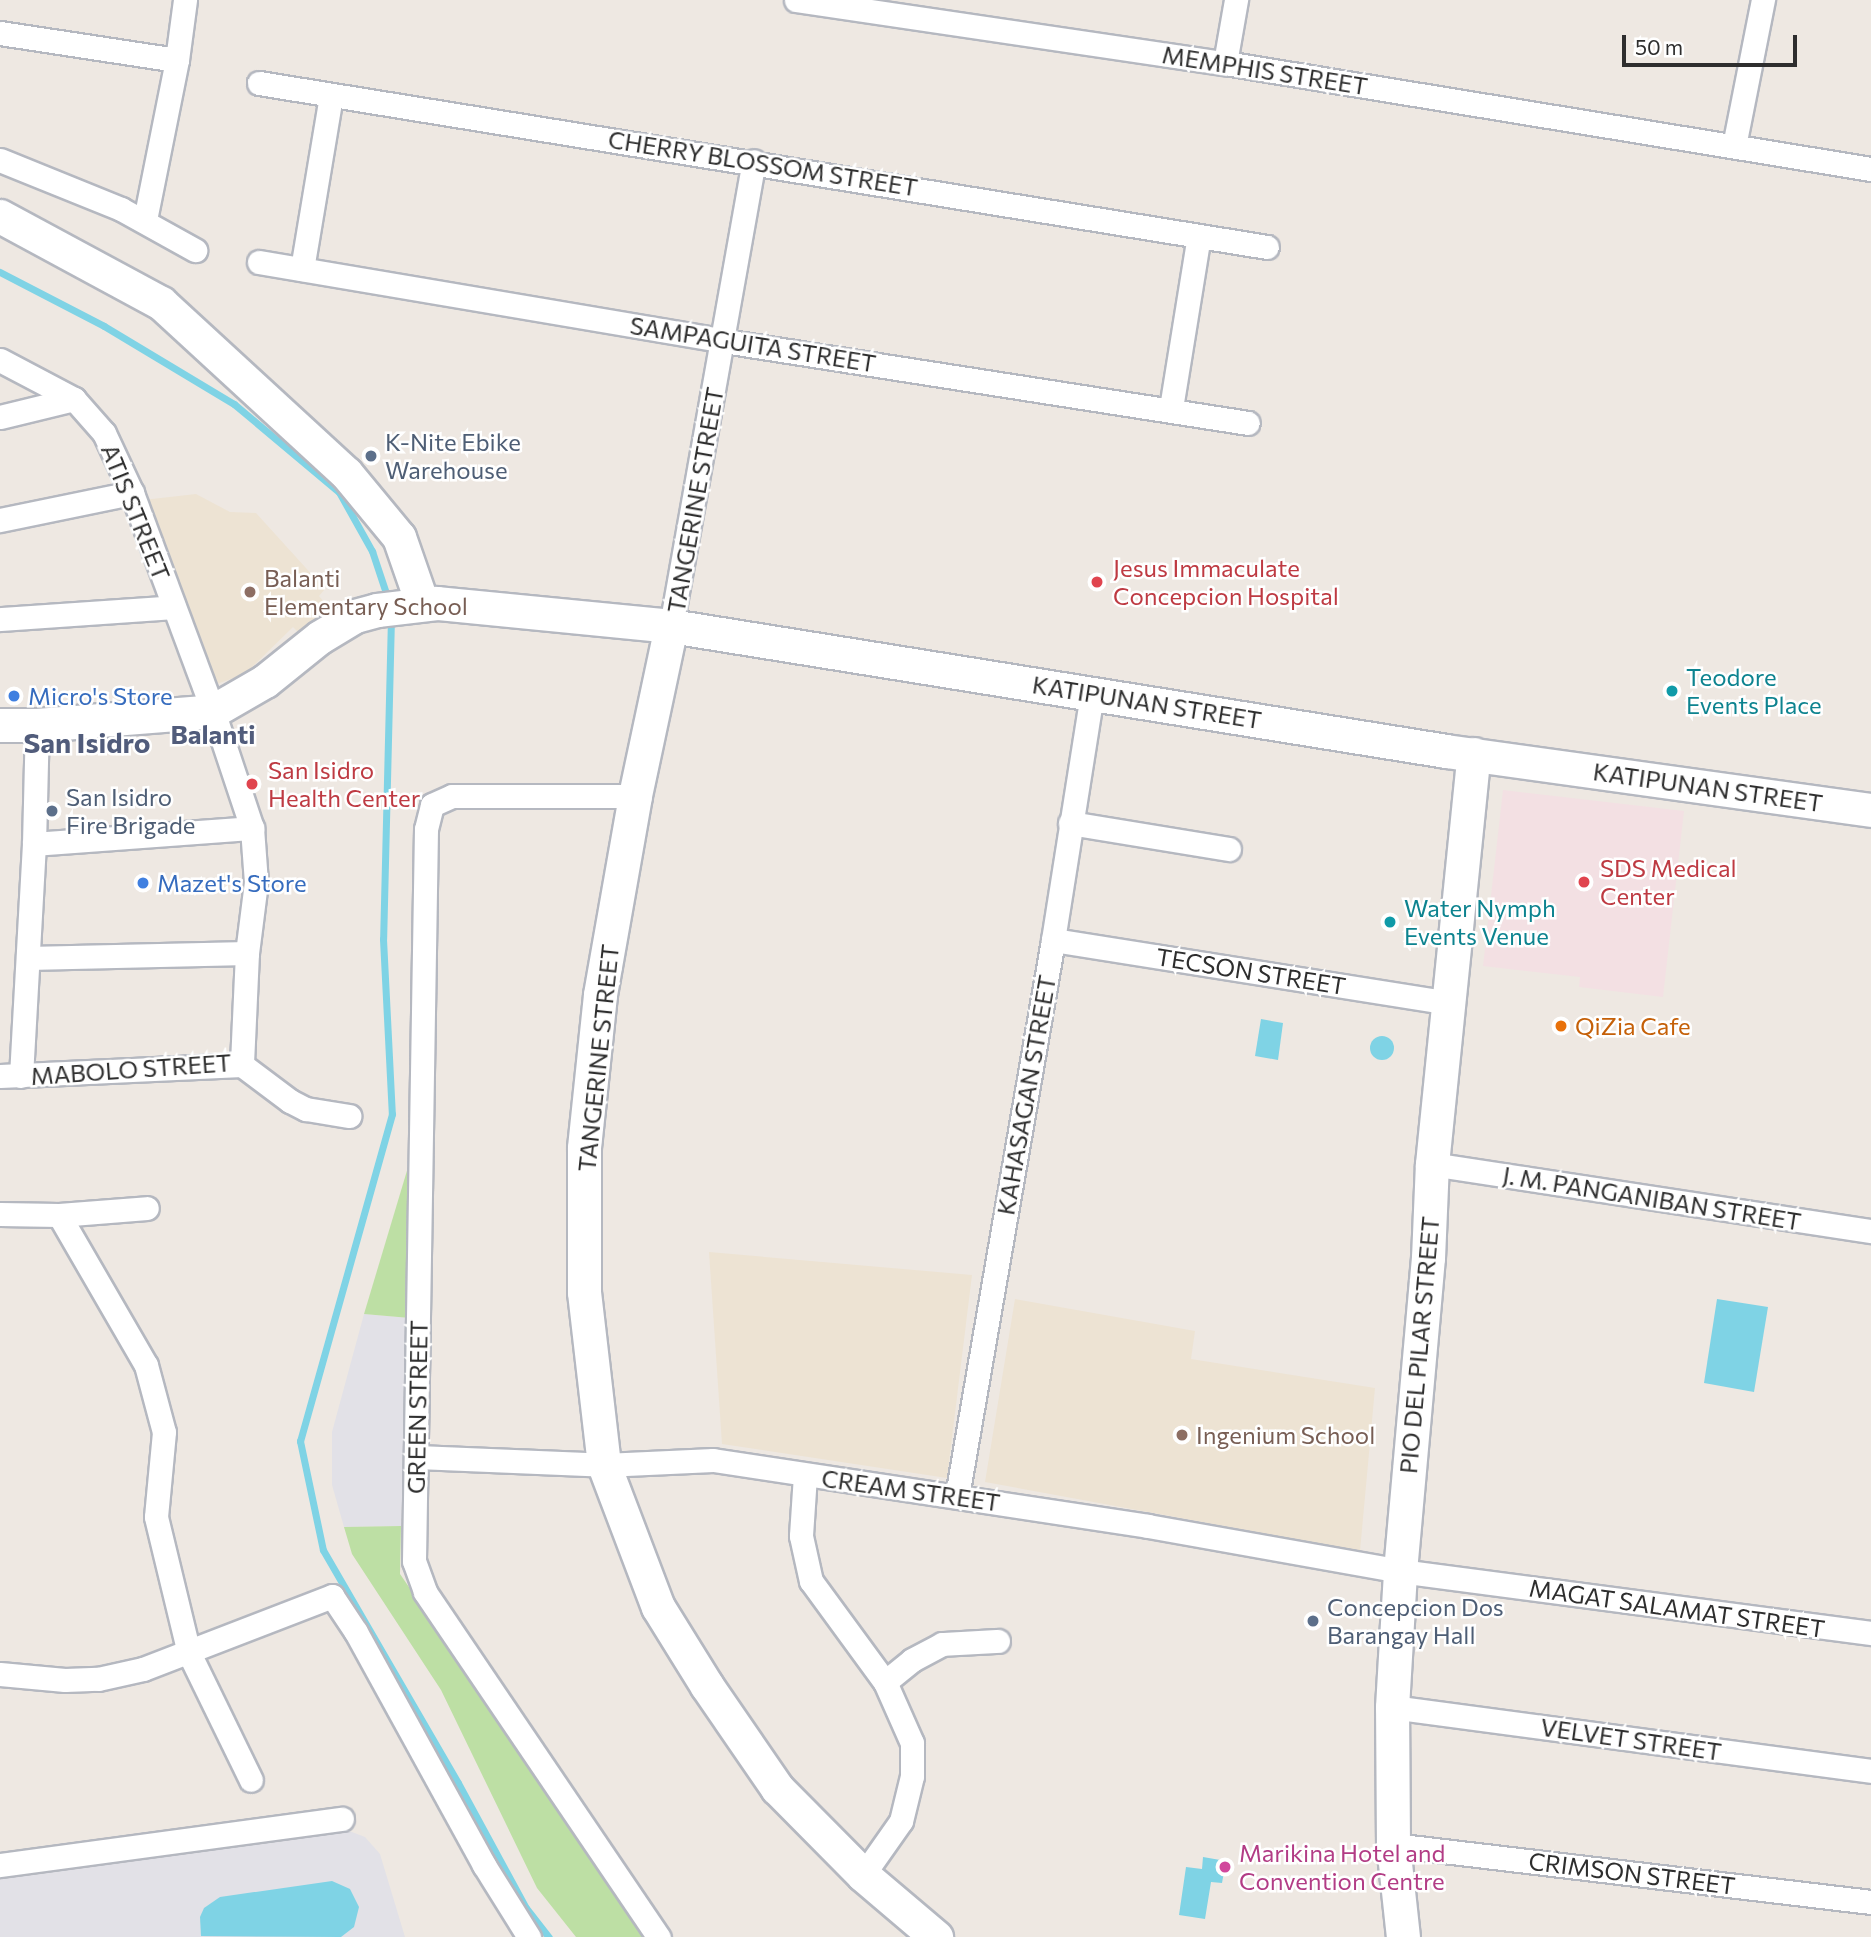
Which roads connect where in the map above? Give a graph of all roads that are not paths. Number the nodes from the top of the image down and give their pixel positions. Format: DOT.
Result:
graph roads {
  1 [pos="185,0"];
  2 [pos="796,0"];
  3 [pos="1236,0"];
  4 [pos="1763,0"];
  5 [pos="0,33"];
  6 [pos="177,60"];
  7 [pos="1226,63"];
  8 [pos="259,83"];
  9 [pos="331,95"];
  10 [pos="1734,146"];
  11 [pos="0,160"];
  12 [pos="754,161"];
  13 [pos="1871,169"];
  14 [pos="0,216"];
  15 [pos="145,220"];
  16 [pos="1199,236"];
  17 [pos="1267,247"];
  18 [pos="195,250"];
  19 [pos="259,262"];
  20 [pos="302,269"];
  21 [pos="724,341"];
  22 [pos="0,360"];
  23 [pos="75,399"];
  24 [pos="1171,408"];
  25 [pos="0,416"];
  26 [pos="1248,423"];
  27 [pos="132,494"];
  28 [pos="0,520"];
  29 [pos="174,607"];
  30 [pos="397,607"];
  31 [pos="0,618"];
  32 [pos="671,626"];
  33 [pos="1091,694"];
  34 [pos="212,711"];
  35 [pos="0,725"];
  36 [pos="37,725"];
  37 [pos="1474,754"];
  38 [pos="635,796"];
  39 [pos="1871,810"];
  40 [pos="1070,823"];
  41 [pos="252,828"];
  42 [pos="34,844"];
  43 [pos="1229,849"];
  44 [pos="1053,940"];
  45 [pos="247,953"];
  46 [pos="28,958"];
  47 [pos="1449,1003"];
  48 [pos="242,1065"];
  49 [pos="10,1076"];
  50 [pos="349,1116"];
  51 [pos="1432,1164"];
  52 [pos="147,1208"];
  53 [pos="0,1214"];
  54 [pos="59,1215"];
  55 [pos="1871,1231"];
  56 [pos="417,1457"];
  57 [pos="604,1465"];
  58 [pos="805,1475"];
  59 [pos="957,1496"];
  60 [pos="1400,1571"];
  61 [pos="1871,1633"];
  62 [pos="998,1641"];
  63 [pos="189,1653"];
  64 [pos="0,1674"];
  65 [pos="885,1682"];
  66 [pos="1392,1706"];
  67 [pos="1871,1770"];
  68 [pos="251,1780"];
  69 [pos="342,1819"];
  70 [pos="1393,1845"];
  71 [pos="0,1866"];
  72 [pos="863,1875"];
  73 [pos="1871,1902"];
  74 [pos="931,1936"];
  75 [pos="529,1937"];
  76 [pos="659,1937"];
  77 [pos="1403,1937"];
  1 -- 6 [label="street"];
  2 -- 7 [label="street, MEMPHIS STREET"];
  3 -- 7 [label="street"];
  4 -- 10 [label="street"];
  5 -- 6 [label="street"];
  6 -- 15 [label="street"];
  7 -- 10 [label="street, MEMPHIS STREET"];
  8 -- 9 [label="street, CHERRY BLOSSOM STREET"];
  9 -- 12 [label="street, CHERRY BLOSSOM STREET"];
  9 -- 20 [label="street"];
  10 -- 13 [label="street, MEMPHIS STREET"];
  11 -- 15 [label="street"];
  12 -- 16 [label="street, CHERRY BLOSSOM STREET"];
  12 -- 21 [label="street, TANGERINE STREET"];
  14 -- 30 [label="street"];
  15 -- 18 [label="street"];
  16 -- 17 [label="street, CHERRY BLOSSOM STREET"];
  16 -- 24 [label="street"];
  19 -- 20 [label="street, SAMPAGUITA STREET"];
  20 -- 21 [label="street, SAMPAGUITA STREET"];
  21 -- 24 [label="street, SAMPAGUITA STREET"];
  21 -- 32 [label="street, TANGERINE STREET"];
  22 -- 23 [label="street, ATIS STREET"];
  23 -- 25 [label="street"];
  23 -- 27 [label="street, ATIS STREET"];
  24 -- 26 [label="street, SAMPAGUITA STREET"];
  27 -- 28 [label="street"];
  27 -- 29 [label="street, ATIS STREET"];
  29 -- 31 [label="street"];
  29 -- 34 [label="street, ATIS STREET"];
  30 -- 32 [label="street, KATIPUNAN STREET"];
  30 -- 34 [label="street"];
  32 -- 33 [label="street, KATIPUNAN STREET"];
  32 -- 38 [label="street, TANGERINE STREET"];
  33 -- 37 [label="street, KATIPUNAN STREET"];
  33 -- 40 [label="street, KAHASAGAN STREET"];
  34 -- 36 [label="street"];
  34 -- 41 [label="street, MABOLO STREET"];
  35 -- 36 [label="street"];
  36 -- 42 [label="street"];
  37 -- 39 [label="street, KATIPUNAN STREET"];
  37 -- 47 [label="street, PIO DEL PILAR STREET"];
  38 -- 56 [label="street, GREEN STREET"];
  38 -- 57 [label="street, TANGERINE STREET"];
  40 -- 43 [label="street"];
  40 -- 44 [label="street, KAHASAGAN STREET"];
  41 -- 42 [label="street"];
  41 -- 45 [label="street, MABOLO STREET"];
  42 -- 46 [label="street"];
  44 -- 47 [label="street, TECSON STREET"];
  44 -- 59 [label="street, KAHASAGAN STREET"];
  45 -- 46 [label="street"];
  45 -- 48 [label="street, MABOLO STREET"];
  46 -- 49 [label="street"];
  47 -- 51 [label="street, PIO DEL PILAR STREET"];
  48 -- 49 [label="street, MABOLO STREET"];
  48 -- 50 [label="street"];
  51 -- 55 [label="street, J. M. PANGANIBAN STREET"];
  51 -- 60 [label="street, PIO DEL PILAR STREET"];
  52 -- 54 [label="street"];
  53 -- 54 [label="street"];
  54 -- 63 [label="street"];
  56 -- 57 [label="street, CREAM STREET"];
  56 -- 76 [label="street, GREEN STREET"];
  57 -- 58 [label="street, CREAM STREET"];
  57 -- 72 [label="street, TANGERINE STREET"];
  58 -- 59 [label="street, CREAM STREET"];
  58 -- 65 [label="street"];
  59 -- 60 [label="street, CREAM STREET"];
  60 -- 61 [label="street, MAGAT SALAMAT STREET"];
  60 -- 66 [label="street, PIO DEL PILAR STREET"];
  62 -- 65 [label="street"];
  63 -- 64 [label="street"];
  63 -- 68 [label="street"];
  63 -- 75 [label="street"];
  65 -- 72 [label="street"];
  66 -- 67 [label="street, VELVET STREET"];
  66 -- 70 [label="street, PIO DEL PILAR STREET"];
  69 -- 71 [label="street"];
  70 -- 73 [label="street, CRIMSON STREET"];
  70 -- 77 [label="street, PIO DEL PILAR STREET"];
  72 -- 74 [label="street, TANGERINE STREET"];
}
